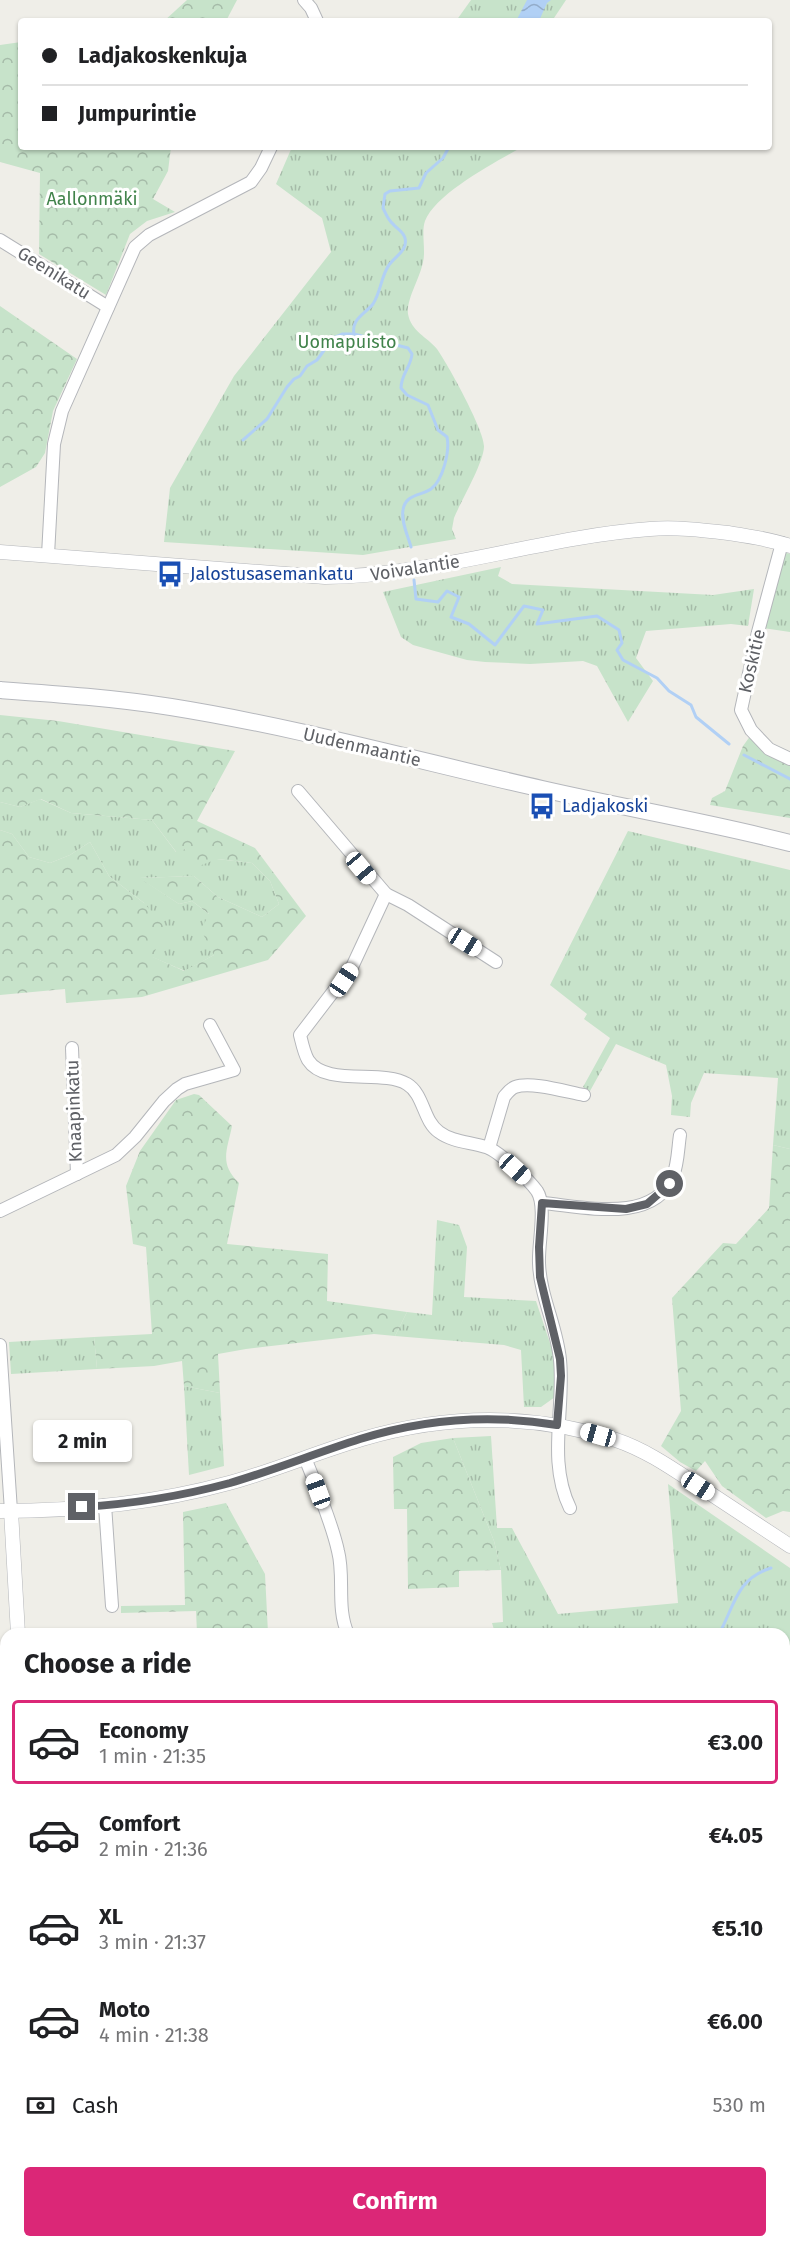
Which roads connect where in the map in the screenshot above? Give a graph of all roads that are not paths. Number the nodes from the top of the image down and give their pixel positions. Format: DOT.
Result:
graph roads {
  1 [pos="304,0"];
  2 [pos="316,18"];
  3 [pos="270,150"];
  4 [pos="0,240"];
  5 [pos="108,307"];
  6 [pos="786,545"];
  7 [pos="0,552"];
  8 [pos="48,555"];
  9 [pos="0,690"];
  10 [pos="790,759"];
  11 [pos="298,791"];
  12 [pos="721,825"];
  13 [pos="790,833"];
  14 [pos="790,843"];
  15 [pos="386,894"];
  16 [pos="496,962"];
  17 [pos="210,1024"];
  18 [pos="72,1048"];
  19 [pos="584,1095"];
  20 [pos="680,1135"];
  21 [pos="489,1148"];
  22 [pos="77,1174"];
  23 [pos="542,1203"];
  24 [pos="0,1211"];
  25 [pos="0,1345"];
  26 [pos="558,1431"];
  27 [pos="305,1458"];
  28 [pos="105,1505"];
  29 [pos="570,1508"];
  30 [pos="5,1511"];
  31 [pos="790,1546"];
  32 [pos="111,1606"];
  33 [pos="17,1628"];
  34 [pos="346,1628"];
  1 -- 2 [label="street"];
  3 -- 5 [label="street"];
  4 -- 5 [label="street, Geenikatu"];
  5 -- 8 [label="street"];
  6 -- 8 [label="street, Voivalantie"];
  6 -- 10 [label="street, Koskitie"];
  7 -- 8 [label="street, Voivalantie"];
  9 -- 12 [label="main road, Uudenmaantie"];
  11 -- 15 [label="street"];
  12 -- 13 [label="main road, Uudenmaantie"];
  12 -- 14 [label="main road, Uudenmaantie"];
  15 -- 16 [label="street"];
  15 -- 21 [label="street"];
  17 -- 22 [label="street"];
  18 -- 22 [label="street, Knaapinkatu"];
  19 -- 21 [label="street"];
  20 -- 23 [label="street"];
  21 -- 23 [label="street"];
  22 -- 24 [label="street"];
  23 -- 26 [label="street"];
  25 -- 30 [label="street"];
  26 -- 27 [label="street"];
  26 -- 29 [label="street"];
  26 -- 31 [label="street"];
  27 -- 28 [label="street"];
  27 -- 34 [label="street"];
  28 -- 30 [label="street"];
  28 -- 32 [label="street"];
  30 -- 33 [label="street"];
}
